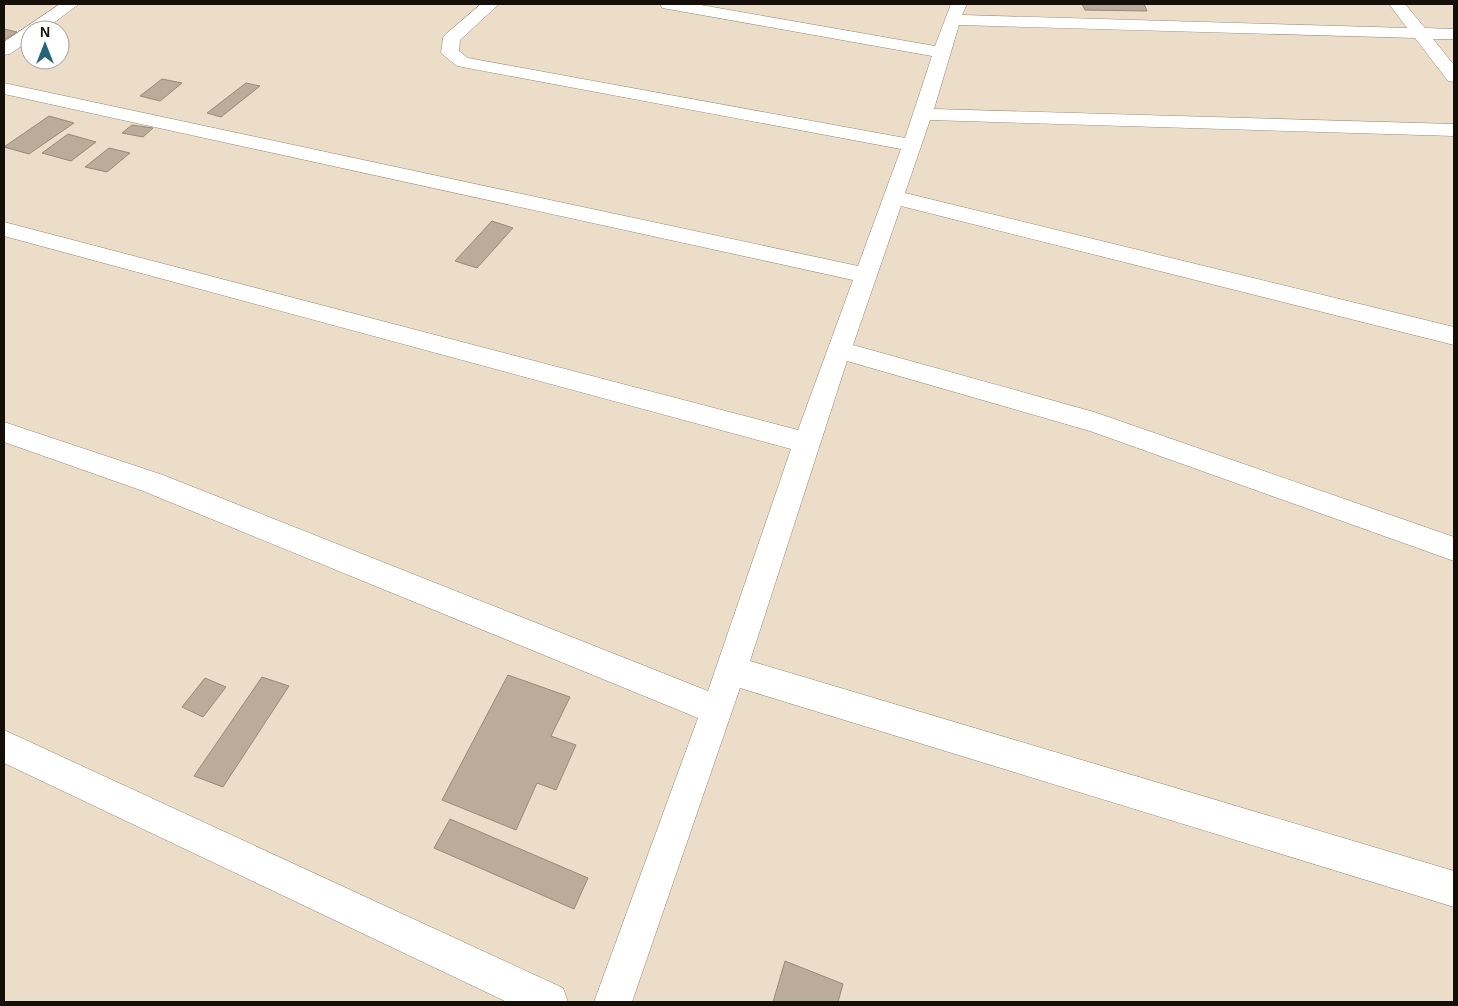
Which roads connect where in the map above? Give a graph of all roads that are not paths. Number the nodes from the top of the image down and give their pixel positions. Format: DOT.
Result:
graph roads {
  1 [pos="71,4"];
  2 [pos="491,4"];
  3 [pos="668,4"];
  4 [pos="1397,4"];
  5 [pos="956,12"];
  6 [pos="47,20"];
  7 [pos="1420,33"];
  8 [pos="1454,34"];
  9 [pos="20,39"];
  10 [pos="4,50"];
  11 [pos="942,52"];
  12 [pos="1454,76"];
  13 [pos="4,89"];
  14 [pos="923,114"];
  15 [pos="1454,130"];
  16 [pos="912,145"];
  17 [pos="893,197"];
  18 [pos="4,229"];
  19 [pos="866,275"];
  20 [pos="1454,336"];
  21 [pos="839,350"];
  22 [pos="4,432"];
  23 [pos="806,443"];
  24 [pos="1454,549"];
  25 [pos="731,670"];
  26 [pos="717,710"];
  27 [pos="4,746"];
  28 [pos="1454,889"];
  29 [pos="549,1002"];
  30 [pos="613,1002"];
  1 -- 6 [label="street"];
  2 -- 16 [label="street"];
  3 -- 11 [label="street"];
  4 -- 7 [label="street"];
  5 -- 7 [label="street"];
  5 -- 11 [label="street"];
  7 -- 8 [label="street"];
  7 -- 12 [label="street"];
  9 -- 10 [label="street"];
  11 -- 14 [label="street"];
  13 -- 19 [label="street"];
  14 -- 15 [label="street"];
  14 -- 16 [label="street"];
  16 -- 17 [label="street"];
  17 -- 19 [label="street"];
  17 -- 20 [label="street"];
  18 -- 23 [label="street"];
  19 -- 21 [label="street"];
  21 -- 23 [label="street"];
  21 -- 24 [label="street"];
  22 -- 26 [label="street"];
  23 -- 25 [label="street"];
  25 -- 26 [label="street"];
  25 -- 28 [label="street"];
  26 -- 30 [label="street"];
  27 -- 29 [label="street"];
}
